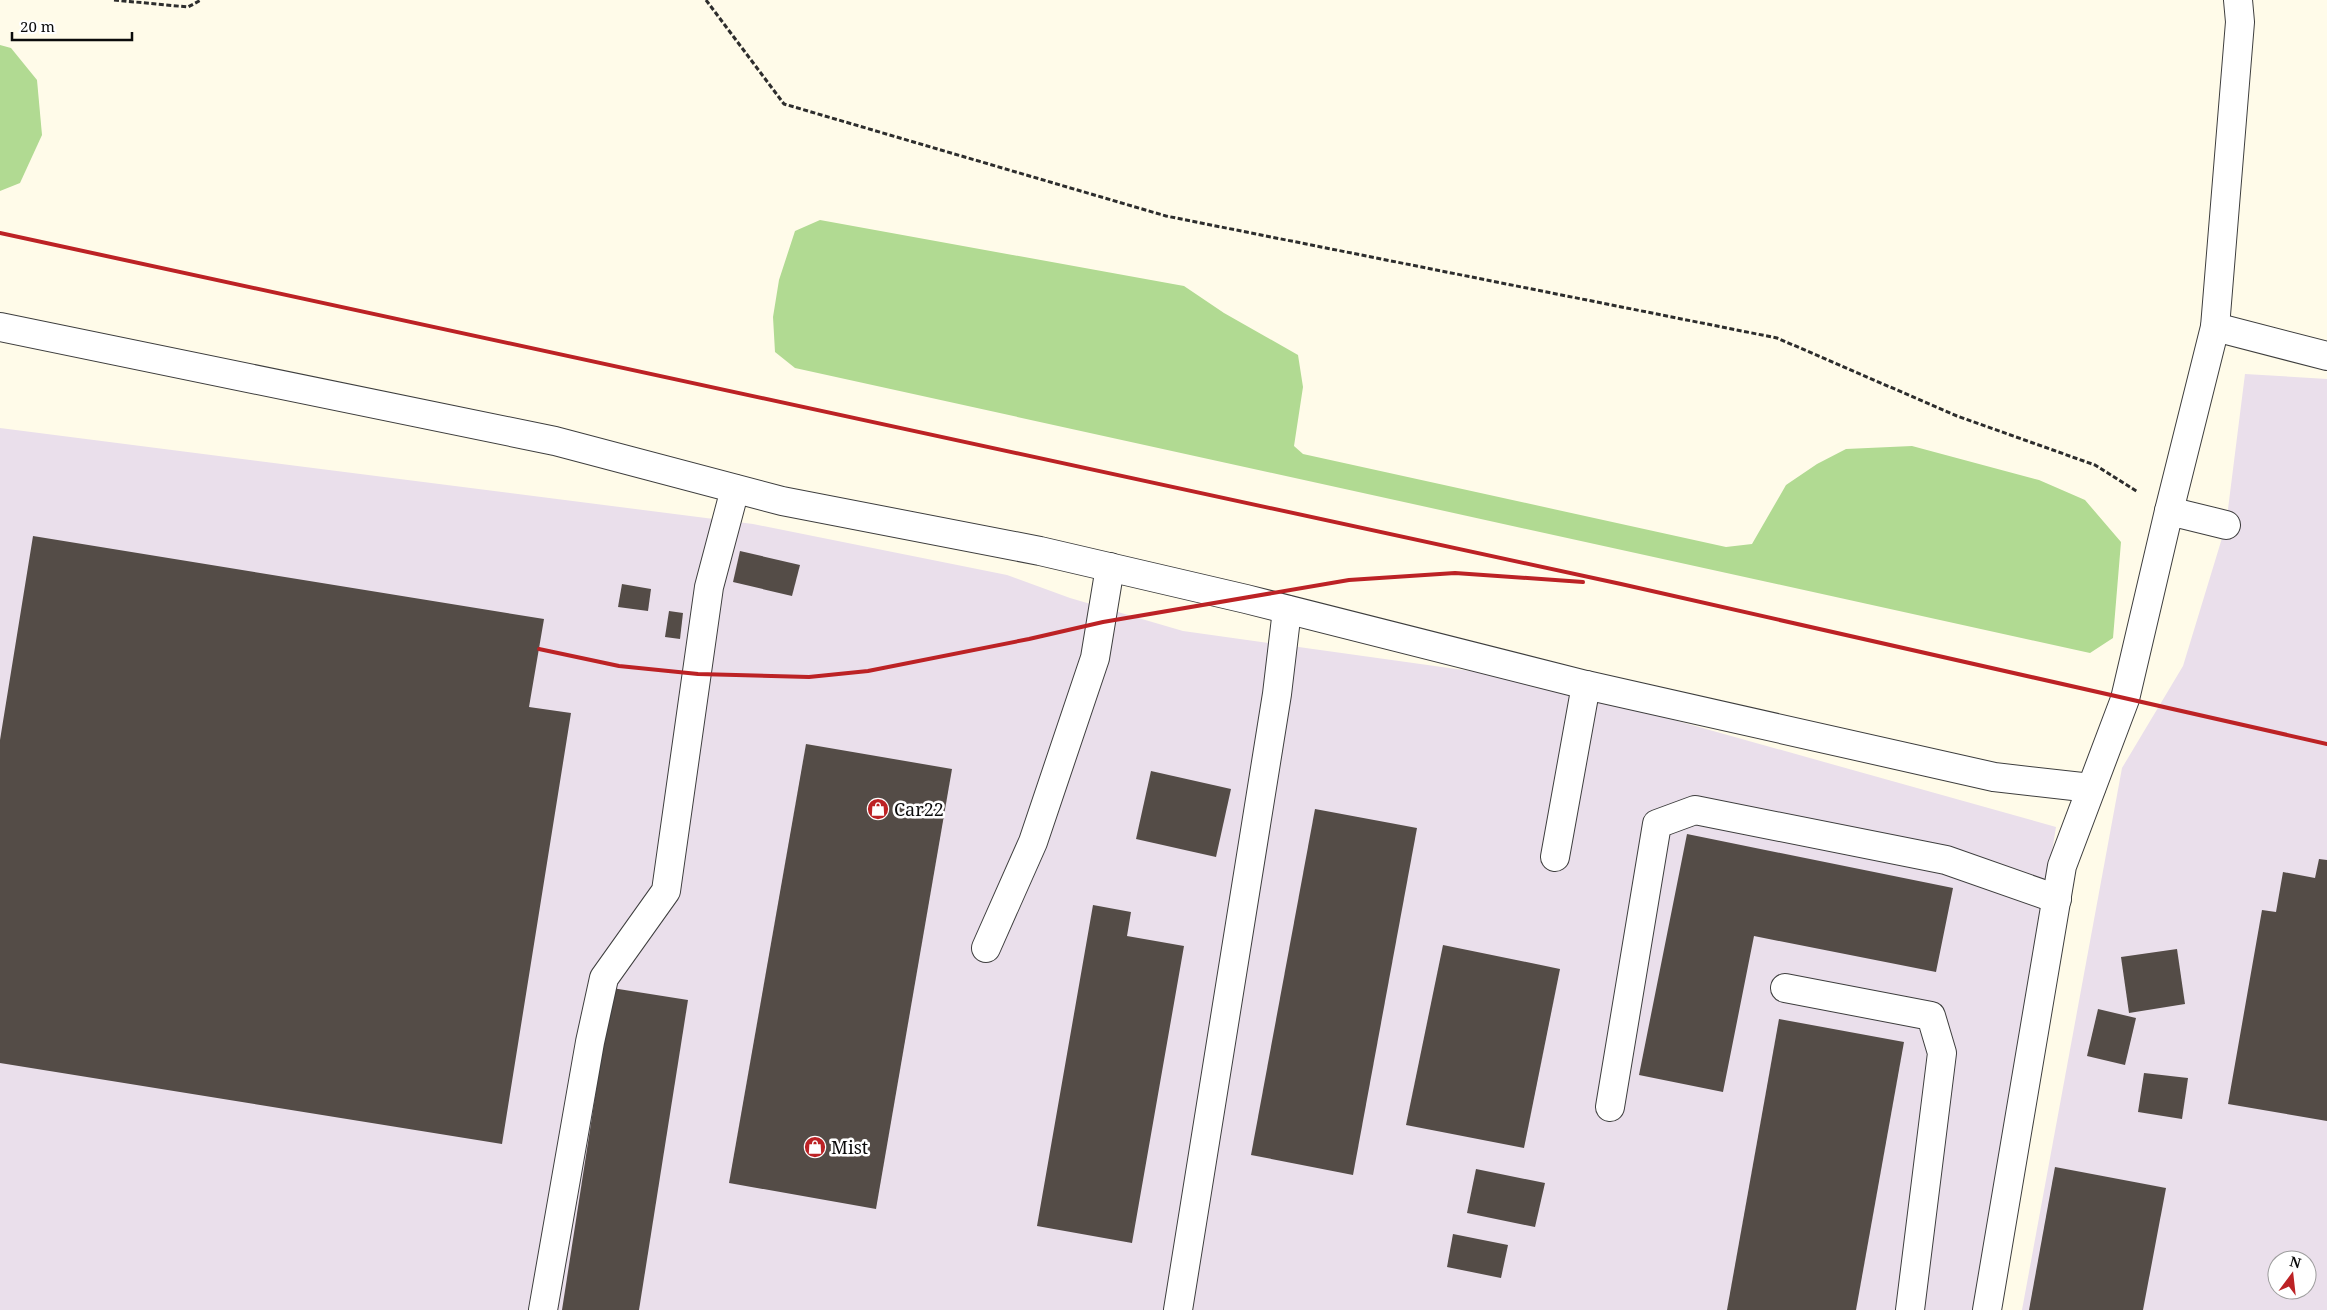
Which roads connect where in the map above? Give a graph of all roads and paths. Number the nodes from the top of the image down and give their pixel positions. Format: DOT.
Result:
graph roads {
  1 [pos="114,0"];
  2 [pos="201,0"];
  3 [pos="706,0"];
  4 [pos="2238,0"];
  5 [pos="0,327"];
  6 [pos="2215,327"];
  7 [pos="2327,356"];
  8 [pos="735,489"];
  9 [pos="2169,511"];
  10 [pos="2226,525"];
  11 [pos="1110,567"];
  12 [pos="1287,610"];
  13 [pos="1586,684"];
  14 [pos="2091,788"];
  15 [pos="1555,857"];
  16 [pos="2056,899"];
  17 [pos="986,948"];
  18 [pos="1785,988"];
  19 [pos="1610,1107"];
  20 [pos="543,1310"];
  21 [pos="1178,1310"];
  22 [pos="1910,1310"];
  23 [pos="1988,1310"];
  1 -- 2 [label="path"];
  3 -- 9 [label="path"];
  4 -- 6 [label="lane"];
  5 -- 8 [label="lane"];
  6 -- 7 [label="lane"];
  6 -- 9 [label="lane"];
  8 -- 11 [label="lane"];
  8 -- 20 [label="lane"];
  9 -- 10 [label="lane"];
  9 -- 14 [label="lane"];
  11 -- 12 [label="lane"];
  11 -- 17 [label="lane"];
  12 -- 13 [label="lane"];
  12 -- 21 [label="lane"];
  13 -- 14 [label="lane"];
  13 -- 15 [label="lane"];
  14 -- 16 [label="lane"];
  16 -- 19 [label="lane"];
  16 -- 23 [label="lane"];
  18 -- 22 [label="lane"];
}
